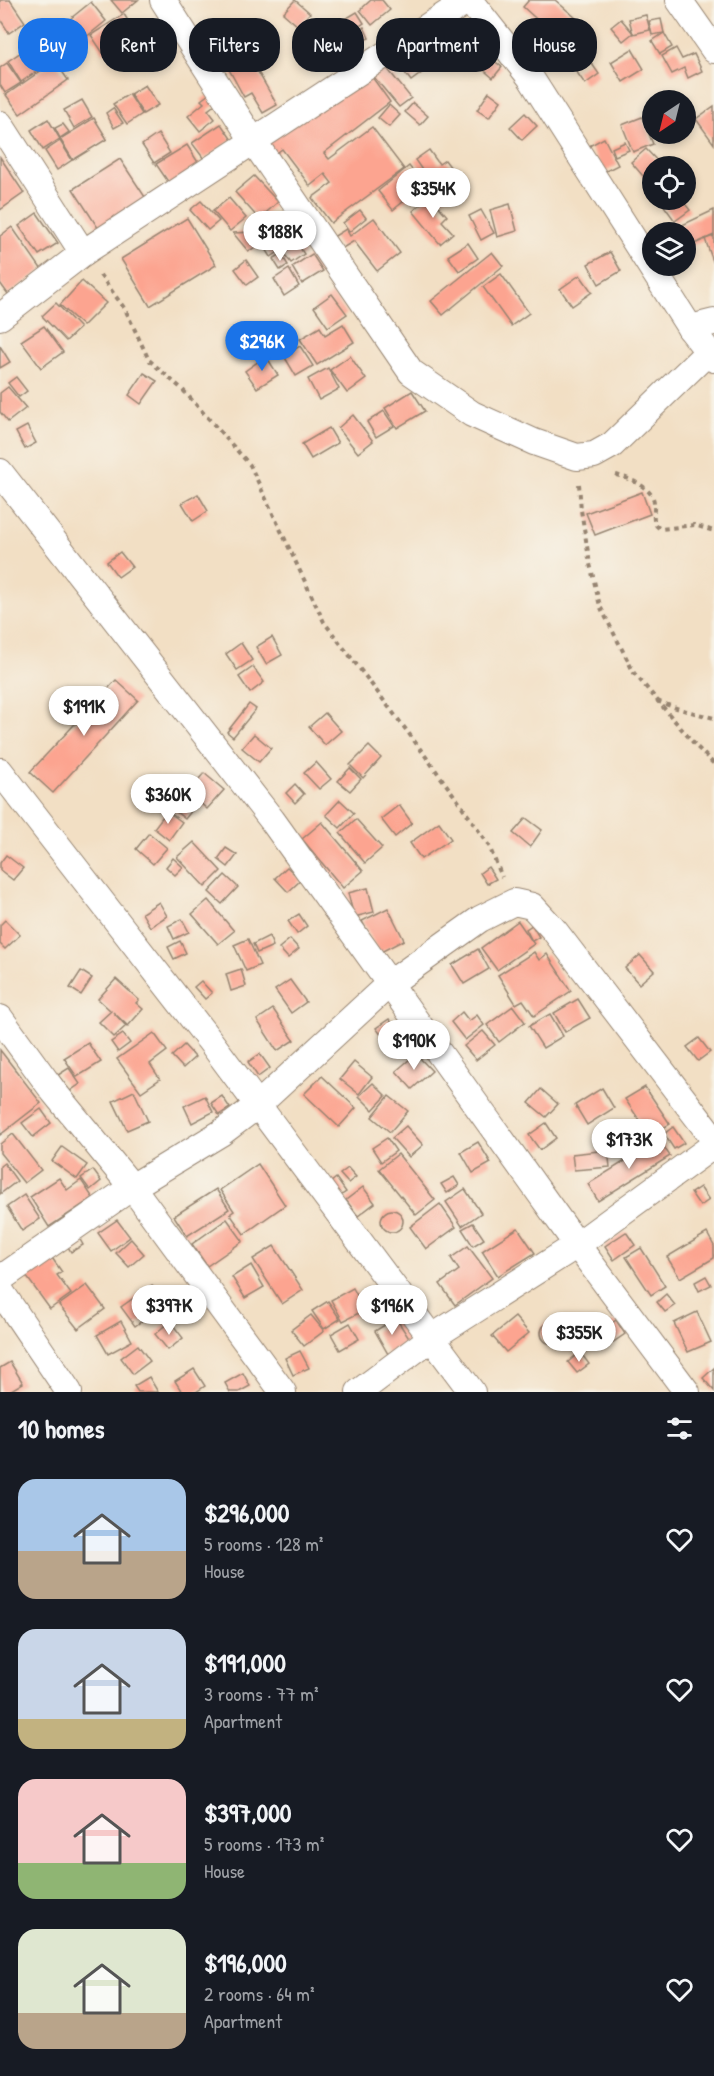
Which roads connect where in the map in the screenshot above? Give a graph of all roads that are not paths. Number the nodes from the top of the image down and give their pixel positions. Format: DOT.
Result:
graph roads {
  1 [pos="163,0"];
  2 [pos="468,0"];
  3 [pos="679,0"];
  4 [pos="714,50"];
  5 [pos="0,124"];
  6 [pos="254,142"];
  7 [pos="83,253"];
  8 [pos="0,317"];
  9 [pos="702,325"];
  10 [pos="711,356"];
  11 [pos="0,472"];
  12 [pos="0,771"];
  13 [pos="389,984"];
  14 [pos="0,1018"];
  15 [pos="258,1105"];
  16 [pos="714,1139"];
  17 [pos="714,1145"];
  18 [pos="132,1187"];
  19 [pos="577,1245"];
  20 [pos="0,1279"];
  21 [pos="0,1290"];
  22 [pos="431,1338"];
  23 [pos="69,1392"];
  24 [pos="283,1392"];
  25 [pos="360,1392"];
  26 [pos="472,1392"];
  27 [pos="687,1392"];
  1 -- 6 [label="street"];
  2 -- 6 [label="street"];
  2 -- 9 [label="street"];
  3 -- 4 [label="street"];
  5 -- 7 [label="street"];
  6 -- 7 [label="street"];
  6 -- 10 [label="street"];
  7 -- 8 [label="street"];
  9 -- 10 [label="street"];
  11 -- 13 [label="street"];
  12 -- 15 [label="street"];
  13 -- 15 [label="street"];
  13 -- 16 [label="street"];
  13 -- 19 [label="street"];
  14 -- 18 [label="street"];
  15 -- 18 [label="street"];
  15 -- 22 [label="street"];
  17 -- 19 [label="street"];
  18 -- 20 [label="street"];
  18 -- 24 [label="street"];
  19 -- 22 [label="street"];
  19 -- 27 [label="street"];
  21 -- 23 [label="street"];
  22 -- 25 [label="street"];
  22 -- 26 [label="street"];
}
